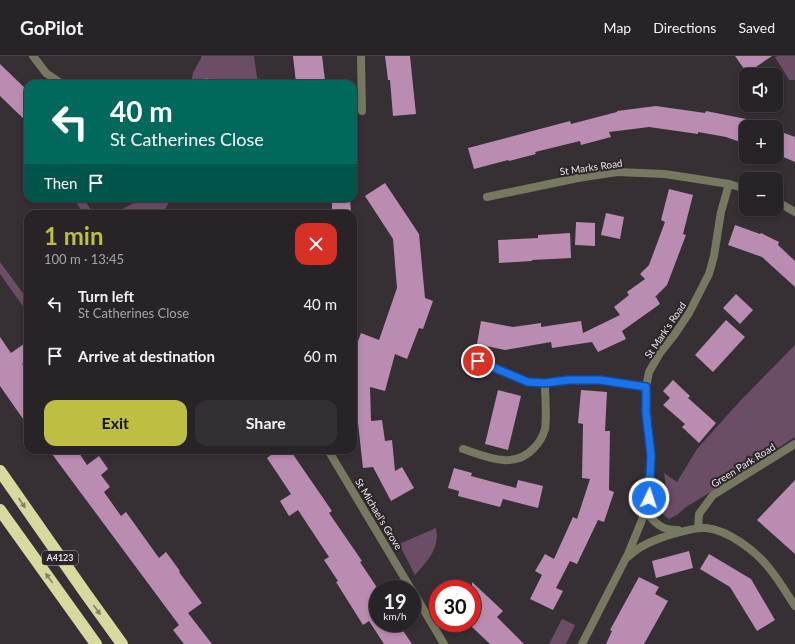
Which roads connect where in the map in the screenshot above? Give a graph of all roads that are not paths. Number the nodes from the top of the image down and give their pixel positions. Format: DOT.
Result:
graph roads {
  1 [pos="33,56"];
  2 [pos="361,56"];
  3 [pos="56,80"];
  4 [pos="362,111"];
  5 [pos="729,184"];
  6 [pos="739,187"];
  7 [pos="487,196"];
  8 [pos="783,205"];
  9 [pos="795,212"];
  10 [pos="478,361"];
  11 [pos="545,383"];
  12 [pos="646,387"];
  13 [pos="795,444"];
  14 [pos="463,449"];
  15 [pos="330,454"];
  16 [pos="0,471"];
  17 [pos="0,510"];
  18 [pos="645,511"];
  19 [pos="698,528"];
  20 [pos="688,530"];
  21 [pos="624,561"];
  22 [pos="406,580"];
  23 [pos="421,605"];
  24 [pos="795,606"];
  25 [pos="96,644"];
  26 [pos="122,644"];
  27 [pos="444,644"];
  28 [pos="582,644"];
  1 -- 3 [label="street"];
  2 -- 4 [label="street"];
  5 -- 6 [label="street, St Marks Road"];
  5 -- 7 [label="street, St Marks Road"];
  5 -- 12 [label="street, St Mark's Road"];
  8 -- 9 [label="street"];
  10 -- 11 [label="street"];
  11 -- 12 [label="street"];
  11 -- 14 [label="street"];
  12 -- 18 [label="street, St Mark's Road"];
  13 -- 19 [label="street, Green Park Road"];
  15 -- 22 [label="street, St Michael's Grove"];
  16 -- 26 [label="highway, A4123, one-way"];
  25 -- 17 [label="highway, A4123, one-way"];
  18 -- 20 [label="street"];
  18 -- 21 [label="street, St Mark's Road"];
  19 -- 20 [label="street"];
  19 -- 24 [label="street"];
  20 -- 21 [label="street"];
  21 -- 28 [label="street, St Mark's Road"];
  23 -- 27 [label="street, St Michael's Grove"];
}
